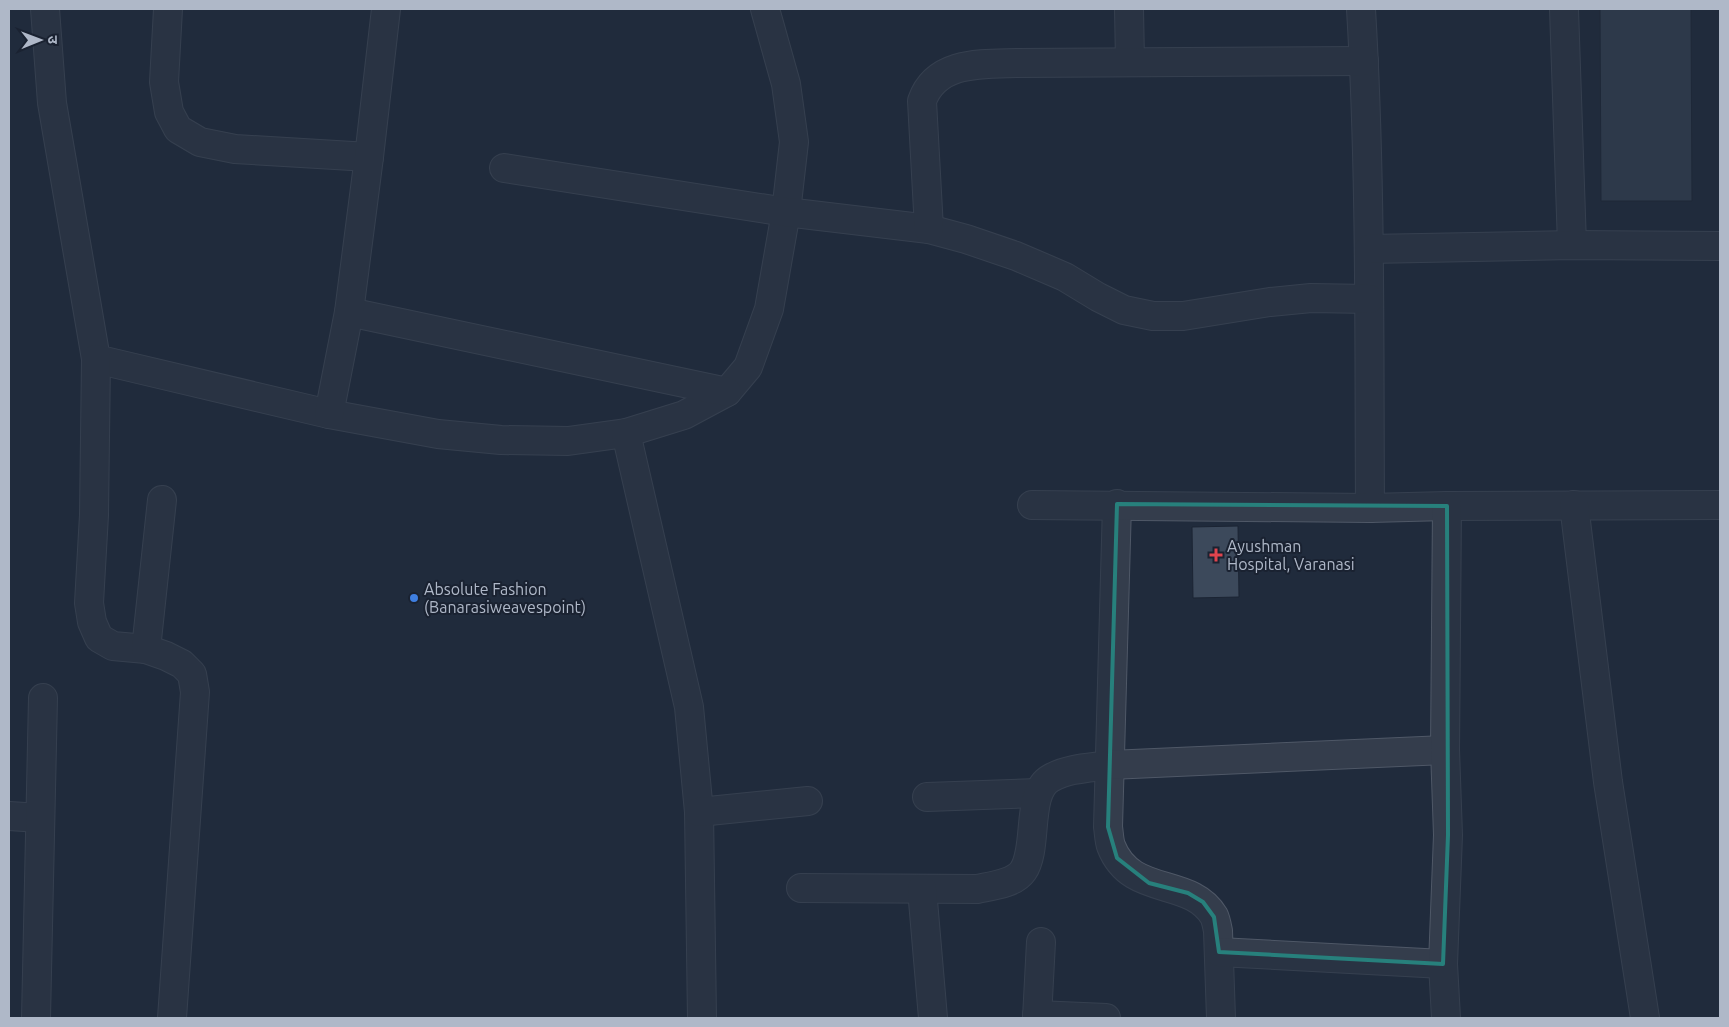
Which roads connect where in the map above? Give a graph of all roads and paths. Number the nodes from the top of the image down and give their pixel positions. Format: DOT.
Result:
graph roads {
  1 [pos="45,9"];
  2 [pos="168,9"];
  3 [pos="386,9"];
  4 [pos="765,9"];
  5 [pos="1129,9"];
  6 [pos="1361,9"];
  7 [pos="1564,9"];
  8 [pos="1364,61"];
  9 [pos="1130,62"];
  10 [pos="370,156"];
  11 [pos="504,168"];
  12 [pos="786,212"];
  13 [pos="929,230"];
  14 [pos="1572,245"];
  15 [pos="1720,246"];
  16 [pos="1369,249"];
  17 [pos="1369,299"];
  18 [pos="348,312"];
  19 [pos="96,359"];
  20 [pos="727,392"];
  21 [pos="329,414"];
  22 [pos="626,433"];
  23 [pos="162,500"];
  24 [pos="1117,504"];
  25 [pos="1032,505"];
  26 [pos="1720,505"];
  27 [pos="1447,506"];
  28 [pos="1574,506"];
  29 [pos="1370,508"];
  30 [pos="146,649"];
  31 [pos="43,698"];
  32 [pos="1445,750"];
  33 [pos="1110,765"];
  34 [pos="1038,793"];
  35 [pos="927,797"];
  36 [pos="808,801"];
  37 [pos="699,812"];
  38 [pos="9,816"];
  39 [pos="40,818"];
  40 [pos="802,888"];
  41 [pos="922,889"];
  42 [pos="1041,942"];
  43 [pos="1219,952"];
  44 [pos="1443,964"];
  45 [pos="1037,1017"];
  46 [pos="36,1018"];
  47 [pos="172,1018"];
  48 [pos="702,1018"];
  49 [pos="933,1018"];
  50 [pos="1106,1018"];
  51 [pos="1221,1018"];
  52 [pos="1446,1018"];
  53 [pos="1644,1018"];
  1 -- 19 [label="street"];
  2 -- 10 [label="street"];
  3 -- 10 [label="street"];
  4 -- 12 [label="street"];
  5 -- 9 [label="street"];
  6 -- 8 [label="street"];
  7 -- 14 [label="street"];
  8 -- 9 [label="street"];
  8 -- 16 [label="street"];
  9 -- 13 [label="street"];
  10 -- 18 [label="street"];
  11 -- 12 [label="street"];
  12 -- 13 [label="street"];
  12 -- 20 [label="street"];
  13 -- 17 [label="street"];
  14 -- 15 [label="street"];
  14 -- 16 [label="street"];
  16 -- 17 [label="street"];
  17 -- 29 [label="street"];
  18 -- 20 [label="street"];
  18 -- 21 [label="street"];
  19 -- 21 [label="street"];
  19 -- 30 [label="street"];
  20 -- 22 [label="street"];
  21 -- 22 [label="street"];
  22 -- 37 [label="street"];
  23 -- 30 [label="street"];
  24 -- 25 [label="street"];
  24 -- 29 [label="street"];
  24 -- 33 [label="street"];
  26 -- 28 [label="street"];
  27 -- 28 [label="street"];
  27 -- 29 [label="street"];
  27 -- 32 [label="street"];
  28 -- 53 [label="street"];
  30 -- 47 [label="street"];
  31 -- 39 [label="street"];
  32 -- 33 [label="street"];
  32 -- 44 [label="street"];
  33 -- 34 [label="street"];
  33 -- 43 [label="street"];
  34 -- 35 [label="street"];
  34 -- 41 [label="street"];
  36 -- 37 [label="street"];
  37 -- 48 [label="street"];
  38 -- 39 [label="street"];
  39 -- 46 [label="street"];
  40 -- 41 [label="street"];
  41 -- 49 [label="street"];
  42 -- 45 [label="street"];
  43 -- 44 [label="street"];
  43 -- 51 [label="street"];
  44 -- 52 [label="street"];
  45 -- 50 [label="street"];
}
